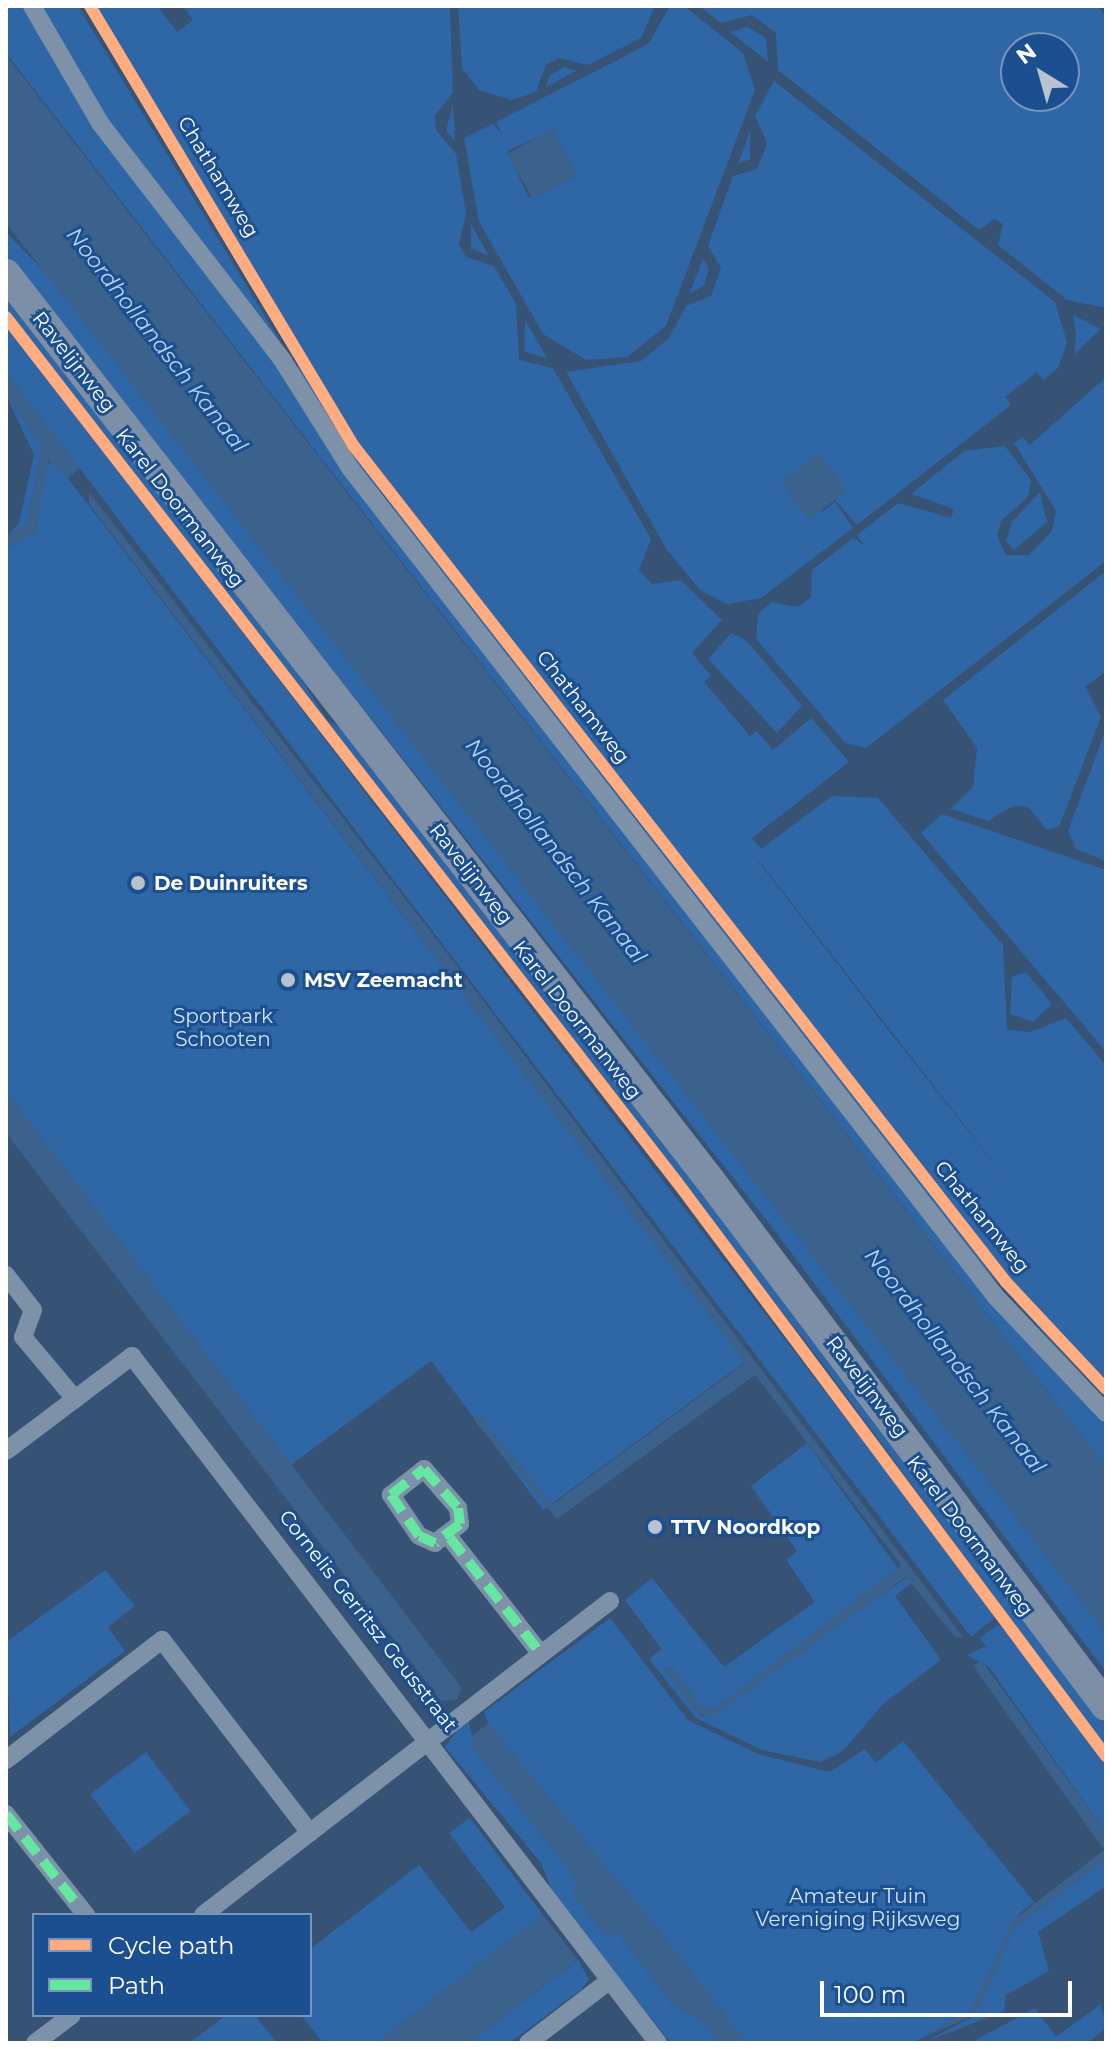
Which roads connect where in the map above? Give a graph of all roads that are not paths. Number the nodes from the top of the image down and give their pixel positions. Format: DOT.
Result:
graph roads {
  1 [pos="32,6"];
  2 [pos="6,274"];
  3 [pos="6,1275"];
  4 [pos="75,1399"];
  5 [pos="1106,1413"];
  6 [pos="7,1450"];
  7 [pos="450,1538"];
  8 [pos="610,1601"];
  9 [pos="541,1654"];
  10 [pos="1106,1706"];
  11 [pos="432,1739"];
  12 [pos="9,1753"];
  13 [pos="6,1814"];
  14 [pos="310,1833"];
  15 [pos="81,1909"];
  16 [pos="206,1913"];
  17 [pos="610,1980"];
  18 [pos="69,2017"];
  19 [pos="35,2043"];
  20 [pos="528,2043"];
  21 [pos="658,2043"];
  1 -- 5 [label="street, Chathamweg"];
  2 -- 10 [label="main road, Ravelijnweg"];
  3 -- 4 [label="street"];
  4 -- 6 [label="street, Cornelis Gerritsz Geusstraat"];
  4 -- 11 [label="street, Cornelis Gerritsz Geusstraat"];
  7 -- 9 [label="street"];
  8 -- 9 [label="street"];
  9 -- 11 [label="street"];
  11 -- 14 [label="street"];
  11 -- 17 [label="street, Cornelis Gerritsz Geusstraat"];
  12 -- 14 [label="street"];
  13 -- 15 [label="street"];
  14 -- 16 [label="street"];
  17 -- 20 [label="street"];
  17 -- 21 [label="street, Cornelis Gerritsz Geusstraat"];
  18 -- 19 [label="street"];
}
